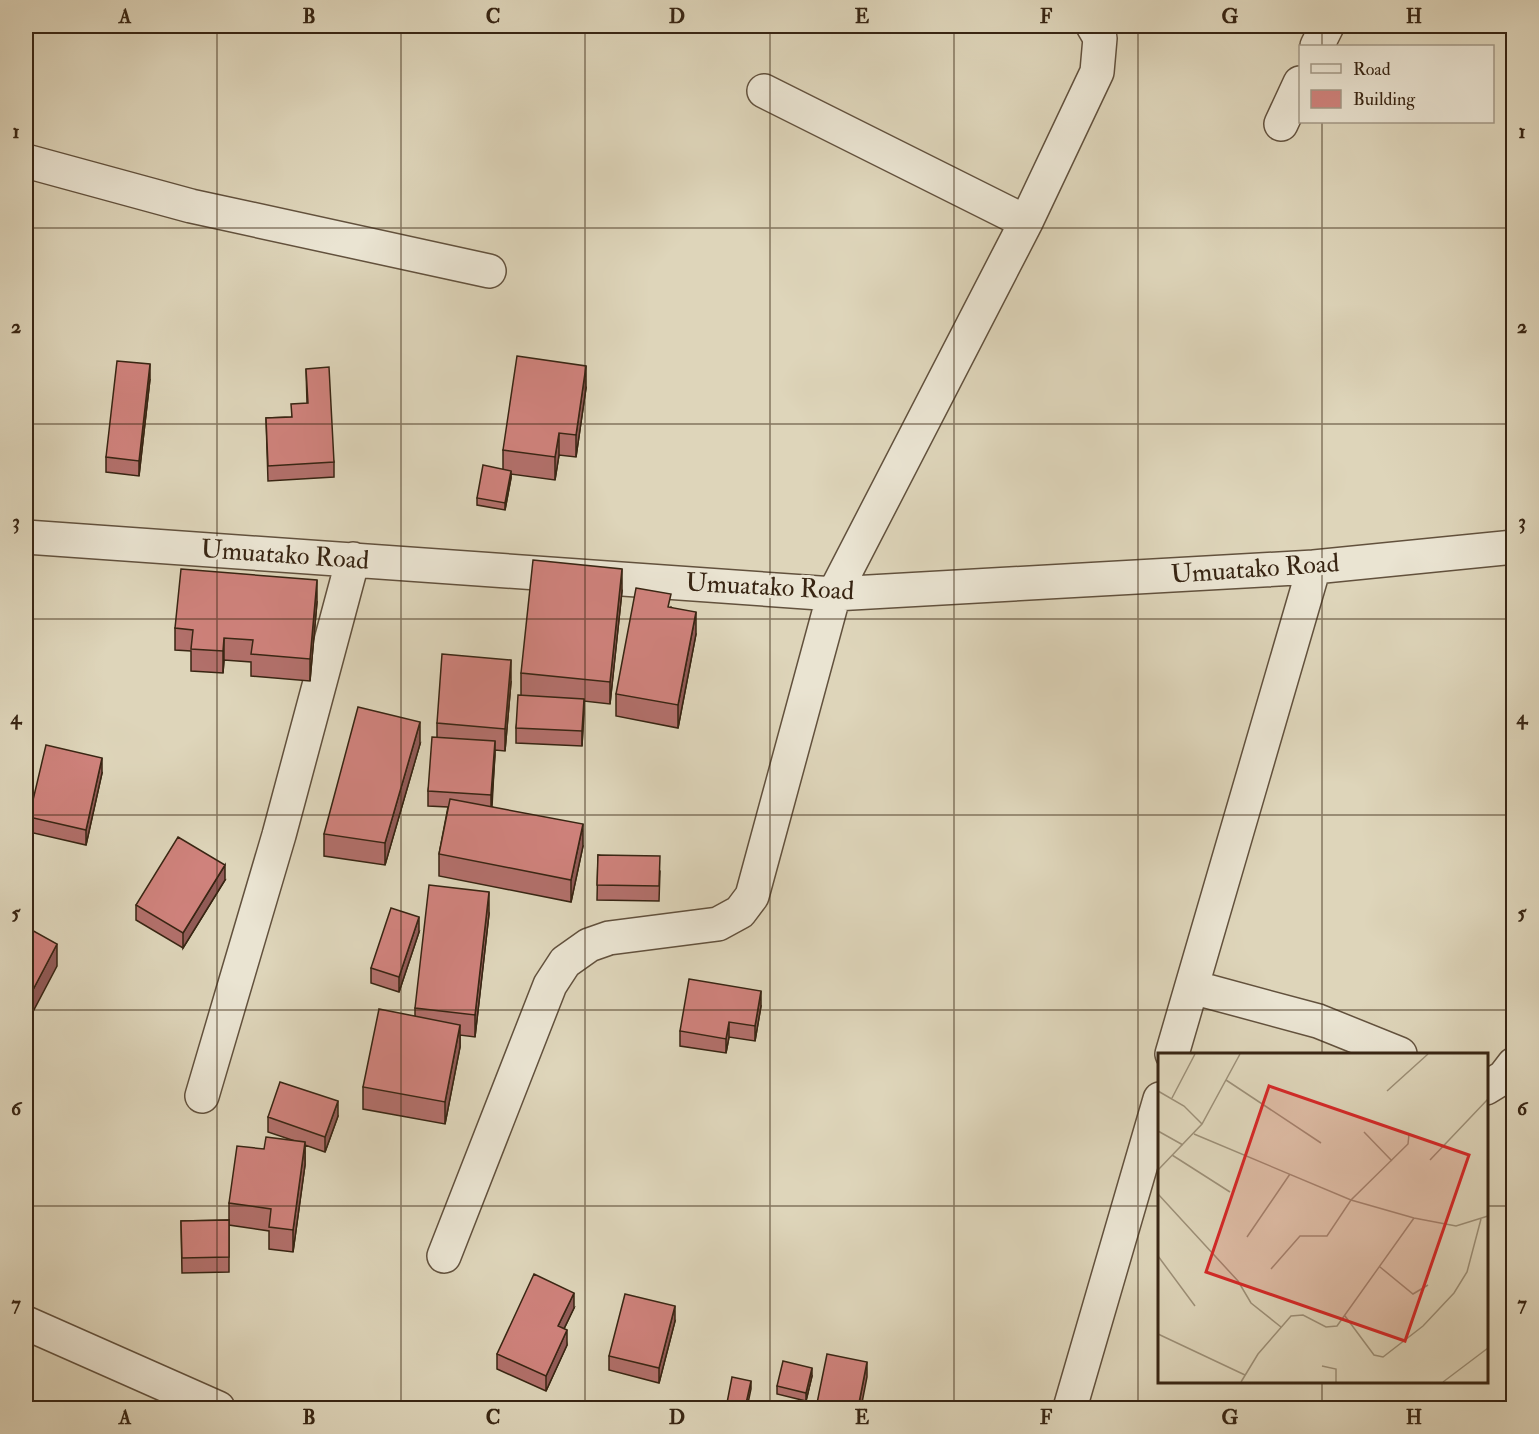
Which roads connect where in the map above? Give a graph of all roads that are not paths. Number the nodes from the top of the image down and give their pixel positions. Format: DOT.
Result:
graph roads {
  1 [pos="1093,26"];
  2 [pos="1327,26"];
  3 [pos="1318,45"];
  4 [pos="1299,85"];
  5 [pos="764,92"];
  6 [pos="1281,124"];
  7 [pos="26,161"];
  8 [pos="1026,222"];
  9 [pos="489,271"];
  10 [pos="26,537"];
  11 [pos="1514,547"];
  12 [pos="353,559"];
  13 [pos="1314,567"];
  14 [pos="834,594"];
  15 [pos="1192,987"];
  16 [pos="1173,1053"];
  17 [pos="1398,1053"];
  18 [pos="1514,1064"];
  19 [pos="1488,1087"];
  20 [pos="202,1096"];
  21 [pos="1158,1106"];
  22 [pos="444,1256"];
  23 [pos="26,1323"];
  24 [pos="218,1408"];
  25 [pos="1070,1408"];
  1 -- 8 [label="street"];
  2 -- 3 [label="street"];
  4 -- 6 [label="street"];
  5 -- 8 [label="street"];
  7 -- 9 [label="street"];
  8 -- 14 [label="street"];
  10 -- 12 [label="street, Umuatako Road"];
  11 -- 13 [label="street, Umuatako Road"];
  12 -- 14 [label="street, Umuatako Road"];
  12 -- 20 [label="street"];
  13 -- 14 [label="street, Umuatako Road"];
  13 -- 15 [label="street"];
  14 -- 22 [label="street"];
  15 -- 16 [label="street"];
  15 -- 17 [label="street"];
  18 -- 19 [label="street"];
  21 -- 25 [label="street"];
  23 -- 24 [label="street"];
}
